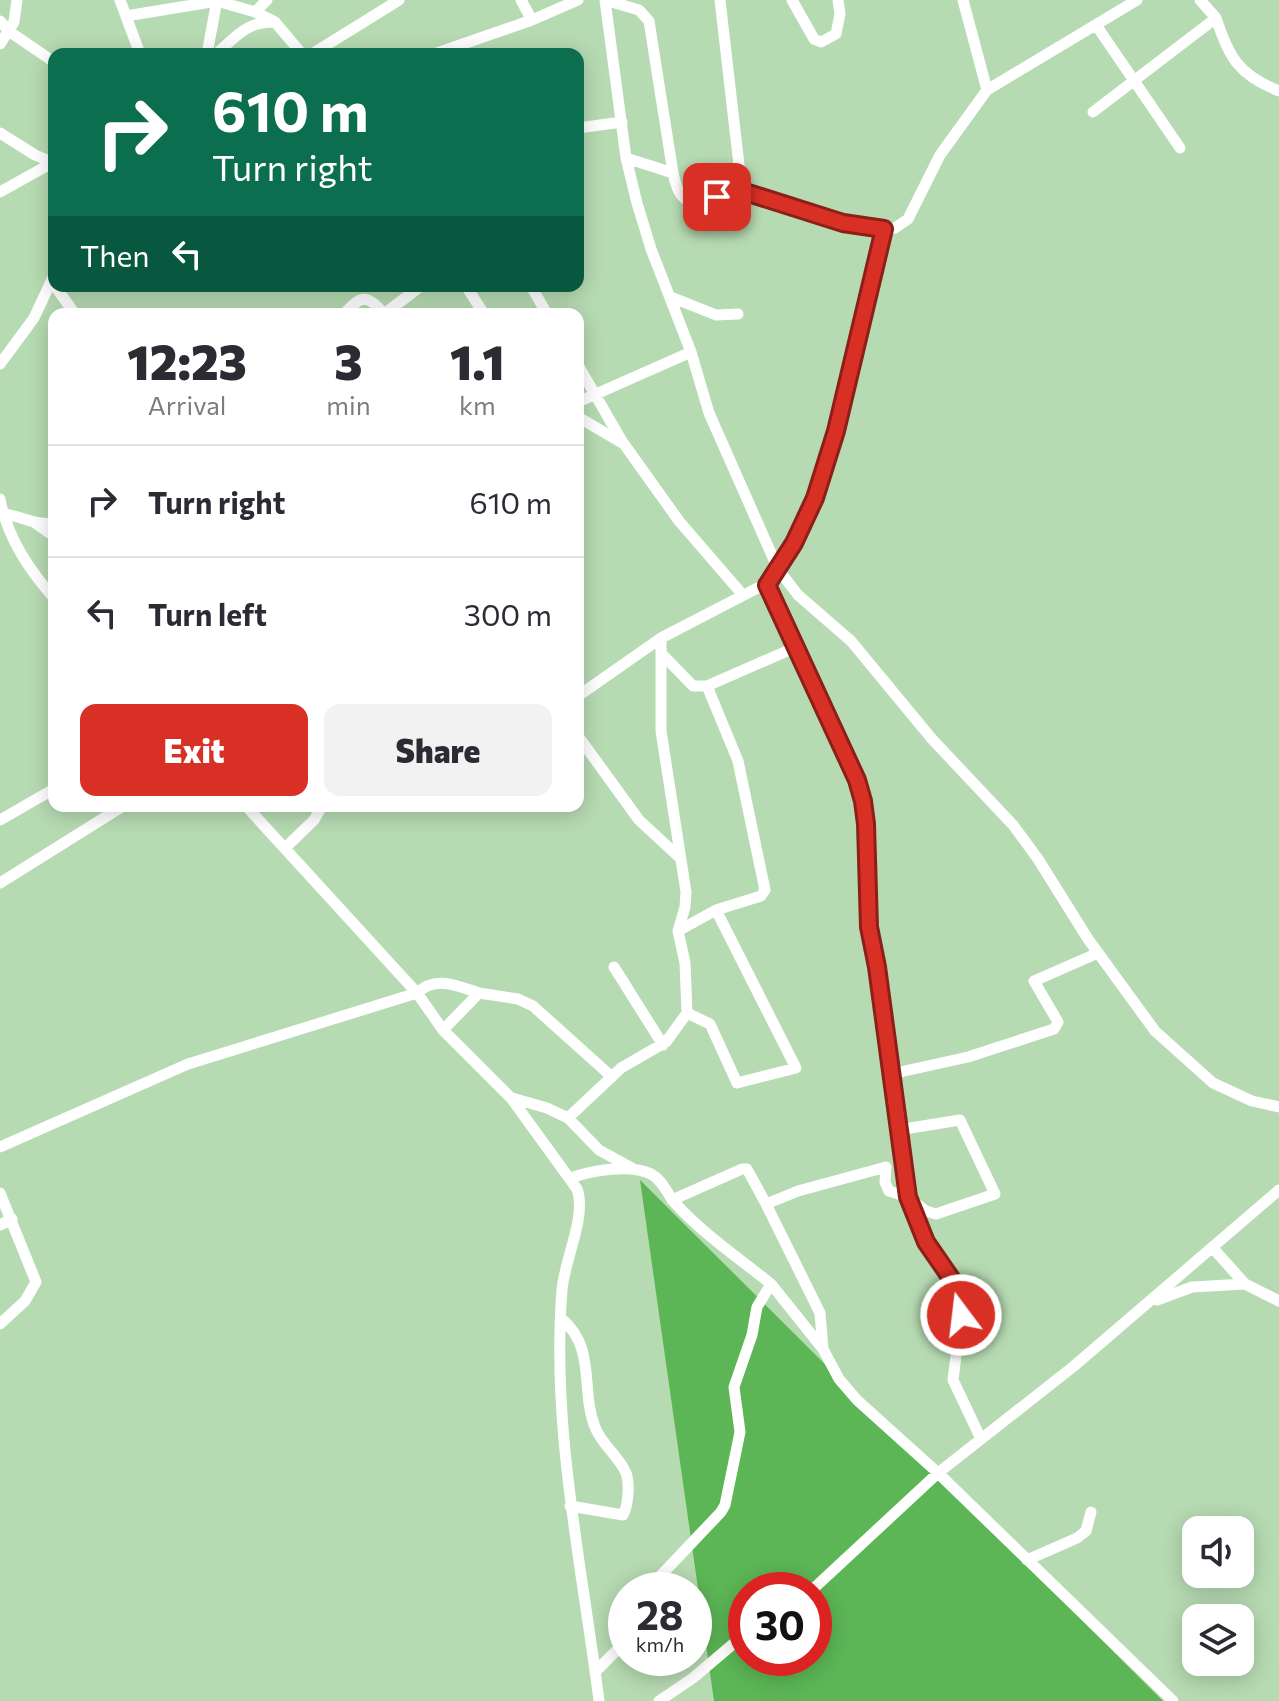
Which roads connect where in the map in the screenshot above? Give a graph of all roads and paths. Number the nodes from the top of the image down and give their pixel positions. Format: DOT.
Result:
graph roads {
  1 [pos="17,0"];
  2 [pos="120,0"];
  3 [pos="217,0"];
  4 [pos="267,0"];
  5 [pos="399,0"];
  6 [pos="521,0"];
  7 [pos="578,0"];
  8 [pos="605,0"];
  9 [pos="720,0"];
  10 [pos="792,0"];
  11 [pos="838,0"];
  12 [pos="963,0"];
  13 [pos="1137,0"];
  14 [pos="1200,0"];
  15 [pos="255,12"];
  16 [pos="126,16"];
  17 [pos="1216,18"];
  18 [pos="532,20"];
  19 [pos="0,21"];
  20 [pos="275,22"];
  21 [pos="1096,25"];
  22 [pos="10,32"];
  23 [pos="0,44"];
  24 [pos="138,48"];
  25 [pos="208,48"];
  26 [pos="223,48"];
  27 [pos="297,48"];
  28 [pos="322,48"];
  29 [pos="451,48"];
  30 [pos="48,58"];
  31 [pos="1134,80"];
  32 [pos="987,90"];
  33 [pos="1279,91"];
  34 [pos="1093,112"];
  35 [pos="622,122"];
  36 [pos="584,127"];
  37 [pos="0,133"];
  38 [pos="1180,148"];
  39 [pos="626,158"];
  40 [pos="48,160"];
  41 [pos="48,166"];
  42 [pos="673,173"];
  43 [pos="742,191"];
  44 [pos="0,192"];
  45 [pos="884,229"];
  46 [pos="48,292"];
  47 [pos="413,292"];
  48 [pos="671,297"];
  49 [pos="351,308"];
  50 [pos="379,308"];
  51 [pos="390,308"];
  52 [pos="738,314"];
  53 [pos="691,352"];
  54 [pos="0,364"];
  55 [pos="584,375"];
  56 [pos="596,394"];
  57 [pos="584,399"];
  58 [pos="584,421"];
  59 [pos="624,444"];
  60 [pos="1,507"];
  61 [pos="35,523"];
  62 [pos="48,523"];
  63 [pos="48,532"];
  64 [pos="778,569"];
  65 [pos="767,585"];
  66 [pos="48,590"];
  67 [pos="742,594"];
  68 [pos="661,638"];
  69 [pos="794,648"];
  70 [pos="661,653"];
  71 [pos="707,686"];
  72 [pos="584,692"];
  73 [pos="584,744"];
  74 [pos="48,792"];
  75 [pos="112,812"];
  76 [pos="252,812"];
  77 [pos="319,812"];
  78 [pos="0,820"];
  79 [pos="285,848"];
  80 [pos="679,857"];
  81 [pos="0,883"];
  82 [pos="716,910"];
  83 [pos="678,931"];
  84 [pos="1098,953"];
  85 [pos="614,967"];
  86 [pos="417,993"];
  87 [pos="479,993"];
  88 [pos="687,1013"];
  89 [pos="443,1030"];
  90 [pos="663,1045"];
  91 [pos="891,1074"];
  92 [pos="612,1077"];
  93 [pos="511,1098"];
  94 [pos="1279,1107"];
  95 [pos="568,1118"];
  96 [pos="898,1130"];
  97 [pos="0,1147"];
  98 [pos="904,1160"];
  99 [pos="886,1167"];
  100 [pos="636,1171"];
  101 [pos="571,1178"];
  102 [pos="1279,1190"];
  103 [pos="0,1193"];
  104 [pos="908,1197"];
  105 [pos="672,1200"];
  106 [pos="766,1204"];
  107 [pos="12,1219"];
  108 [pos="0,1225"];
  109 [pos="1212,1247"];
  110 [pos="771,1284"];
  111 [pos="1245,1284"];
  112 [pos="1279,1301"];
  113 [pos="1142,1308"];
  114 [pos="561,1318"];
  115 [pos="0,1324"];
  116 [pos="823,1349"];
  117 [pos="981,1439"];
  118 [pos="938,1473"];
  119 [pos="570,1506"];
  120 [pos="1091,1512"];
  121 [pos="1027,1560"];
  122 [pos="664,1572"];
  123 [pos="831,1572"];
  124 [pos="728,1648"];
  125 [pos="608,1659"];
  126 [pos="595,1672"];
  127 [pos="599,1701"];
  128 [pos="659,1701"];
  129 [pos="1173,1701"];
  1 -- 22 [label="street"];
  2 -- 16 [label="street"];
  3 -- 15 [label="street"];
  3 -- 16 [label="street"];
  3 -- 25 [label="street"];
  4 -- 15 [label="street"];
  5 -- 28 [label="street"];
  6 -- 18 [label="street"];
  7 -- 18 [label="street"];
  8 -- 35 [label="street"];
  8 -- 42 [label="street"];
  9 -- 43 [label="street"];
  10 -- 11 [label="street"];
  12 -- 32 [label="street"];
  13 -- 21 [label="street"];
  14 -- 17 [label="street"];
  15 -- 20 [label="street"];
  16 -- 24 [label="street"];
  17 -- 31 [label="street"];
  17 -- 33 [label="street"];
  18 -- 29 [label="street"];
  19 -- 22 [label="street"];
  20 -- 26 [label="street"];
  20 -- 27 [label="street"];
  21 -- 31 [label="street"];
  21 -- 32 [label="street"];
  22 -- 23 [label="street"];
  22 -- 30 [label="street"];
  31 -- 34 [label="street"];
  31 -- 38 [label="street"];
  32 -- 45 [label="street"];
  35 -- 36 [label="street"];
  35 -- 39 [label="street"];
  37 -- 40 [label="street"];
  39 -- 42 [label="street"];
  39 -- 48 [label="street"];
  41 -- 44 [label="street"];
  42 -- 43 [label="street"];
  43 -- 45 [label="street"];
  45 -- 64 [label="street"];
  46 -- 54 [label="street"];
  47 -- 51 [label="street"];
  48 -- 52 [label="street"];
  48 -- 53 [label="street"];
  49 -- 50 [label="street"];
  53 -- 56 [label="street"];
  53 -- 64 [label="street"];
  55 -- 56 [label="street"];
  56 -- 57 [label="street"];
  56 -- 59 [label="street"];
  58 -- 59 [label="street"];
  59 -- 67 [label="street"];
  60 -- 61 [label="street"];
  60 -- 66 [label="street"];
  61 -- 62 [label="street"];
  61 -- 63 [label="street"];
  64 -- 65 [label="street"];
  64 -- 84 [label="street"];
  65 -- 67 [label="street"];
  65 -- 69 [label="street"];
  67 -- 68 [label="street"];
  68 -- 70 [label="street"];
  68 -- 72 [label="street"];
  69 -- 71 [label="street"];
  69 -- 91 [label="street"];
  70 -- 71 [label="street"];
  70 -- 80 [label="street"];
  71 -- 82 [label="street"];
  73 -- 80 [label="street"];
  74 -- 78 [label="street"];
  75 -- 81 [label="street"];
  76 -- 79 [label="street"];
  77 -- 79 [label="street"];
  79 -- 86 [label="street"];
  80 -- 83 [label="street"];
  82 -- 83 [label="street"];
  82 -- 88 [label="street"];
  83 -- 88 [label="street"];
  84 -- 91 [label="street"];
  84 -- 94 [label="street"];
  85 -- 90 [label="street"];
  86 -- 87 [label="street"];
  86 -- 89 [label="street"];
  86 -- 97 [label="street"];
  87 -- 89 [label="street"];
  87 -- 92 [label="street"];
  88 -- 90 [label="street"];
  89 -- 93 [label="street"];
  90 -- 92 [label="street"];
  91 -- 96 [label="street"];
  92 -- 95 [label="street"];
  93 -- 95 [label="street"];
  93 -- 101 [label="street"];
  95 -- 100 [label="street"];
  96 -- 98 [label="street"];
  96 -- 104 [label="street"];
  98 -- 99 [label="street"];
  98 -- 104 [label="street"];
  99 -- 104 [label="street"];
  99 -- 106 [label="street"];
  100 -- 101 [label="street"];
  100 -- 105 [label="street"];
  101 -- 114 [label="street"];
  102 -- 109 [label="street"];
  103 -- 107 [label="street"];
  104 -- 117 [label="street"];
  105 -- 106 [label="street"];
  105 -- 110 [label="street"];
  106 -- 116 [label="street"];
  107 -- 108 [label="street"];
  107 -- 115 [label="street"];
  109 -- 111 [label="street"];
  109 -- 113 [label="street"];
  110 -- 116 [label="street"];
  110 -- 122 [label="street"];
  111 -- 112 [label="street"];
  111 -- 113 [label="street"];
  113 -- 117 [label="street"];
  114 -- 119 [label="street"];
  114 -- 119 [label="street"];
  116 -- 118 [label="street"];
  117 -- 118 [label="street"];
  118 -- 121 [label="street"];
  118 -- 123 [label="street"];
  119 -- 126 [label="street"];
  120 -- 121 [label="street"];
  121 -- 129 [label="street"];
  124 -- 128 [label="street"];
  125 -- 126 [label="street"];
  126 -- 127 [label="street"];
}
